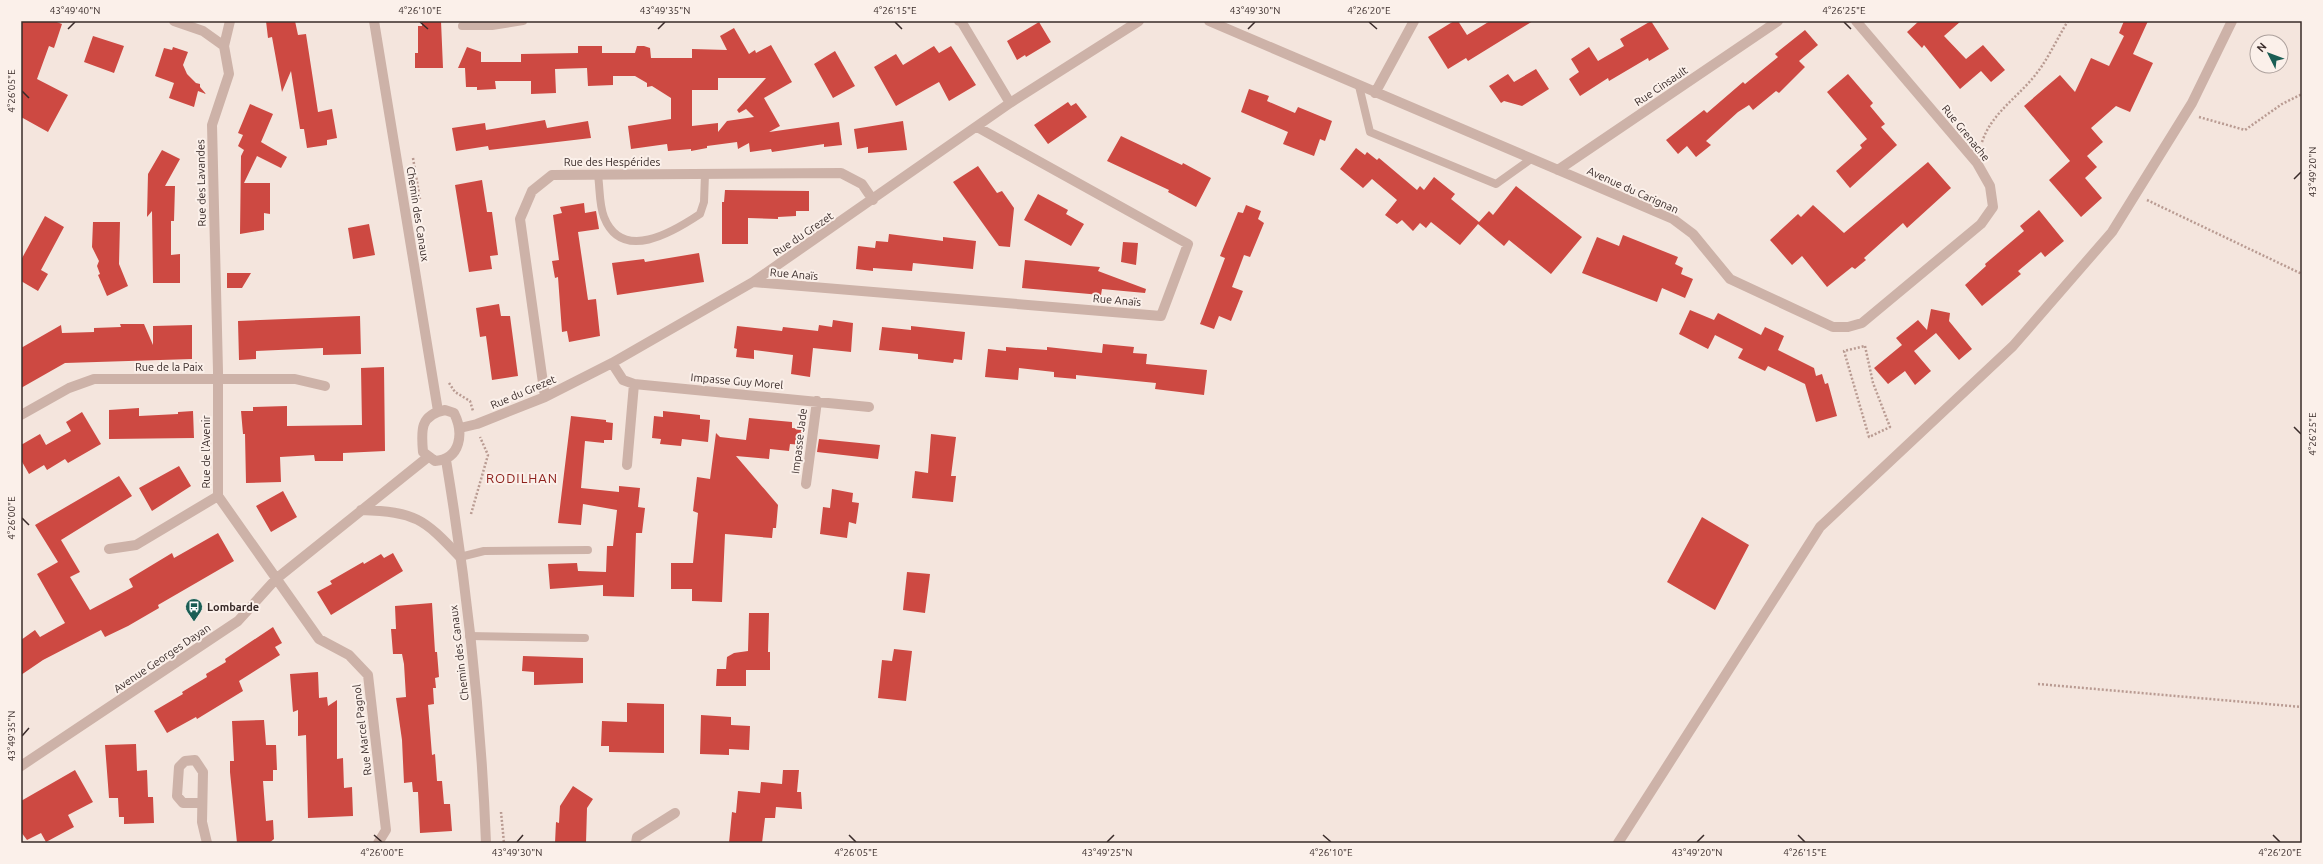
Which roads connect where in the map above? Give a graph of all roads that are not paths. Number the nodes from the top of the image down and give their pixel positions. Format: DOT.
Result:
graph roads {
  1 [pos="174,21"];
  2 [pos="230,21"];
  3 [pos="374,21"];
  4 [pos="523,21"];
  5 [pos="961,21"];
  6 [pos="1139,21"];
  7 [pos="1209,21"];
  8 [pos="1414,21"];
  9 [pos="1778,21"];
  10 [pos="1856,21"];
  11 [pos="2232,21"];
  12 [pos="462,26"];
  13 [pos="224,46"];
  14 [pos="1358,86"];
  15 [pos="1375,93"];
  16 [pos="1010,103"];
  17 [pos="977,127"];
  18 [pos="1531,159"];
  19 [pos="1558,170"];
  20 [pos="598,174"];
  21 [pos="705,174"];
  22 [pos="873,200"];
  23 [pos="753,282"];
  24 [pos="1862,323"];
  25 [pos="612,363"];
  26 [pos="218,379"];
  27 [pos="634,384"];
  28 [pos="325,386"];
  29 [pos="545,397"];
  30 [pos="817,401"];
  31 [pos="869,407"];
  32 [pos="438,411"];
  33 [pos="21,416"];
  34 [pos="460,428"];
  35 [pos="428,457"];
  36 [pos="446,460"];
  37 [pos="628,465"];
  38 [pos="806,484"];
  39 [pos="218,496"];
  40 [pos="361,510"];
  41 [pos="110,548"];
  42 [pos="588,550"];
  43 [pos="460,557"];
  44 [pos="276,579"];
  45 [pos="469,636"];
  46 [pos="585,638"];
  47 [pos="21,766"];
  48 [pos="202,803"];
  49 [pos="675,812"];
  50 [pos="207,843"];
  51 [pos="378,843"];
  52 [pos="486,843"];
  53 [pos="636,843"];
  54 [pos="1618,843"];
  1 -- 13 [label="street"];
  2 -- 13 [label="street"];
  3 -- 32 [label="street, Chemin des Canaux"];
  4 -- 12 [label="lane"];
  5 -- 16 [label="street"];
  6 -- 16 [label="street, Rue du Grezet"];
  7 -- 14 [label="street, Avenue du Carignan"];
  8 -- 15 [label="street"];
  9 -- 19 [label="street, Rue Cinsault"];
  10 -- 24 [label="street, Rue Grenache"];
  11 -- 54 [label="street"];
  13 -- 26 [label="street, Rue des Lavandes"];
  14 -- 15 [label="street, Avenue du Carignan"];
  14 -- 18 [label="lane"];
  15 -- 18 [label="street, Avenue du Carignan"];
  16 -- 17 [label="street, Rue du Grezet"];
  17 -- 22 [label="street, Rue du Grezet"];
  17 -- 23 [label="street, Rue Anaïs"];
  18 -- 19 [label="street, Avenue du Carignan"];
  19 -- 24 [label="street, Avenue du Carignan"];
  20 -- 21 [label="street, Rue des Hespérides"];
  20 -- 21 [label="lane"];
  20 -- 29 [label="street, Rue des Hespérides"];
  21 -- 22 [label="street, Rue des Hespérides"];
  22 -- 23 [label="street, Rue du Grezet"];
  23 -- 25 [label="street, Rue du Grezet"];
  25 -- 27 [label="street, Impasse Guy Morel"];
  25 -- 29 [label="street, Rue du Grezet"];
  26 -- 28 [label="street, Rue de la Paix"];
  26 -- 33 [label="street, Rue de la Paix"];
  26 -- 39 [label="street, Rue de l'Avenir"];
  27 -- 30 [label="street, Impasse Guy Morel"];
  27 -- 37 [label="street"];
  29 -- 34 [label="street, Rue du Grezet"];
  30 -- 31 [label="street, Impasse Guy Morel"];
  30 -- 38 [label="street, Impasse Jade"];
  32 -- 34 [label="street"];
  32 -- 35 [label="street"];
  34 -- 36 [label="street"];
  35 -- 36 [label="street"];
  35 -- 40 [label="street, Avenue Georges Dayan"];
  36 -- 43 [label="street, Chemin des Canaux"];
  39 -- 41 [label="street"];
  39 -- 44 [label="street, Rue de l'Avenir"];
  40 -- 43 [label="street"];
  40 -- 44 [label="street, Avenue Georges Dayan"];
  42 -- 43 [label="lane"];
  43 -- 45 [label="street, Chemin des Canaux"];
  44 -- 47 [label="street, Avenue Georges Dayan"];
  44 -- 51 [label="street, Rue Marcel Pagnol"];
  45 -- 46 [label="lane"];
  45 -- 52 [label="street, Chemin des Canaux"];
  48 -- 50 [label="street"];
  49 -- 53 [label="street"];
}
